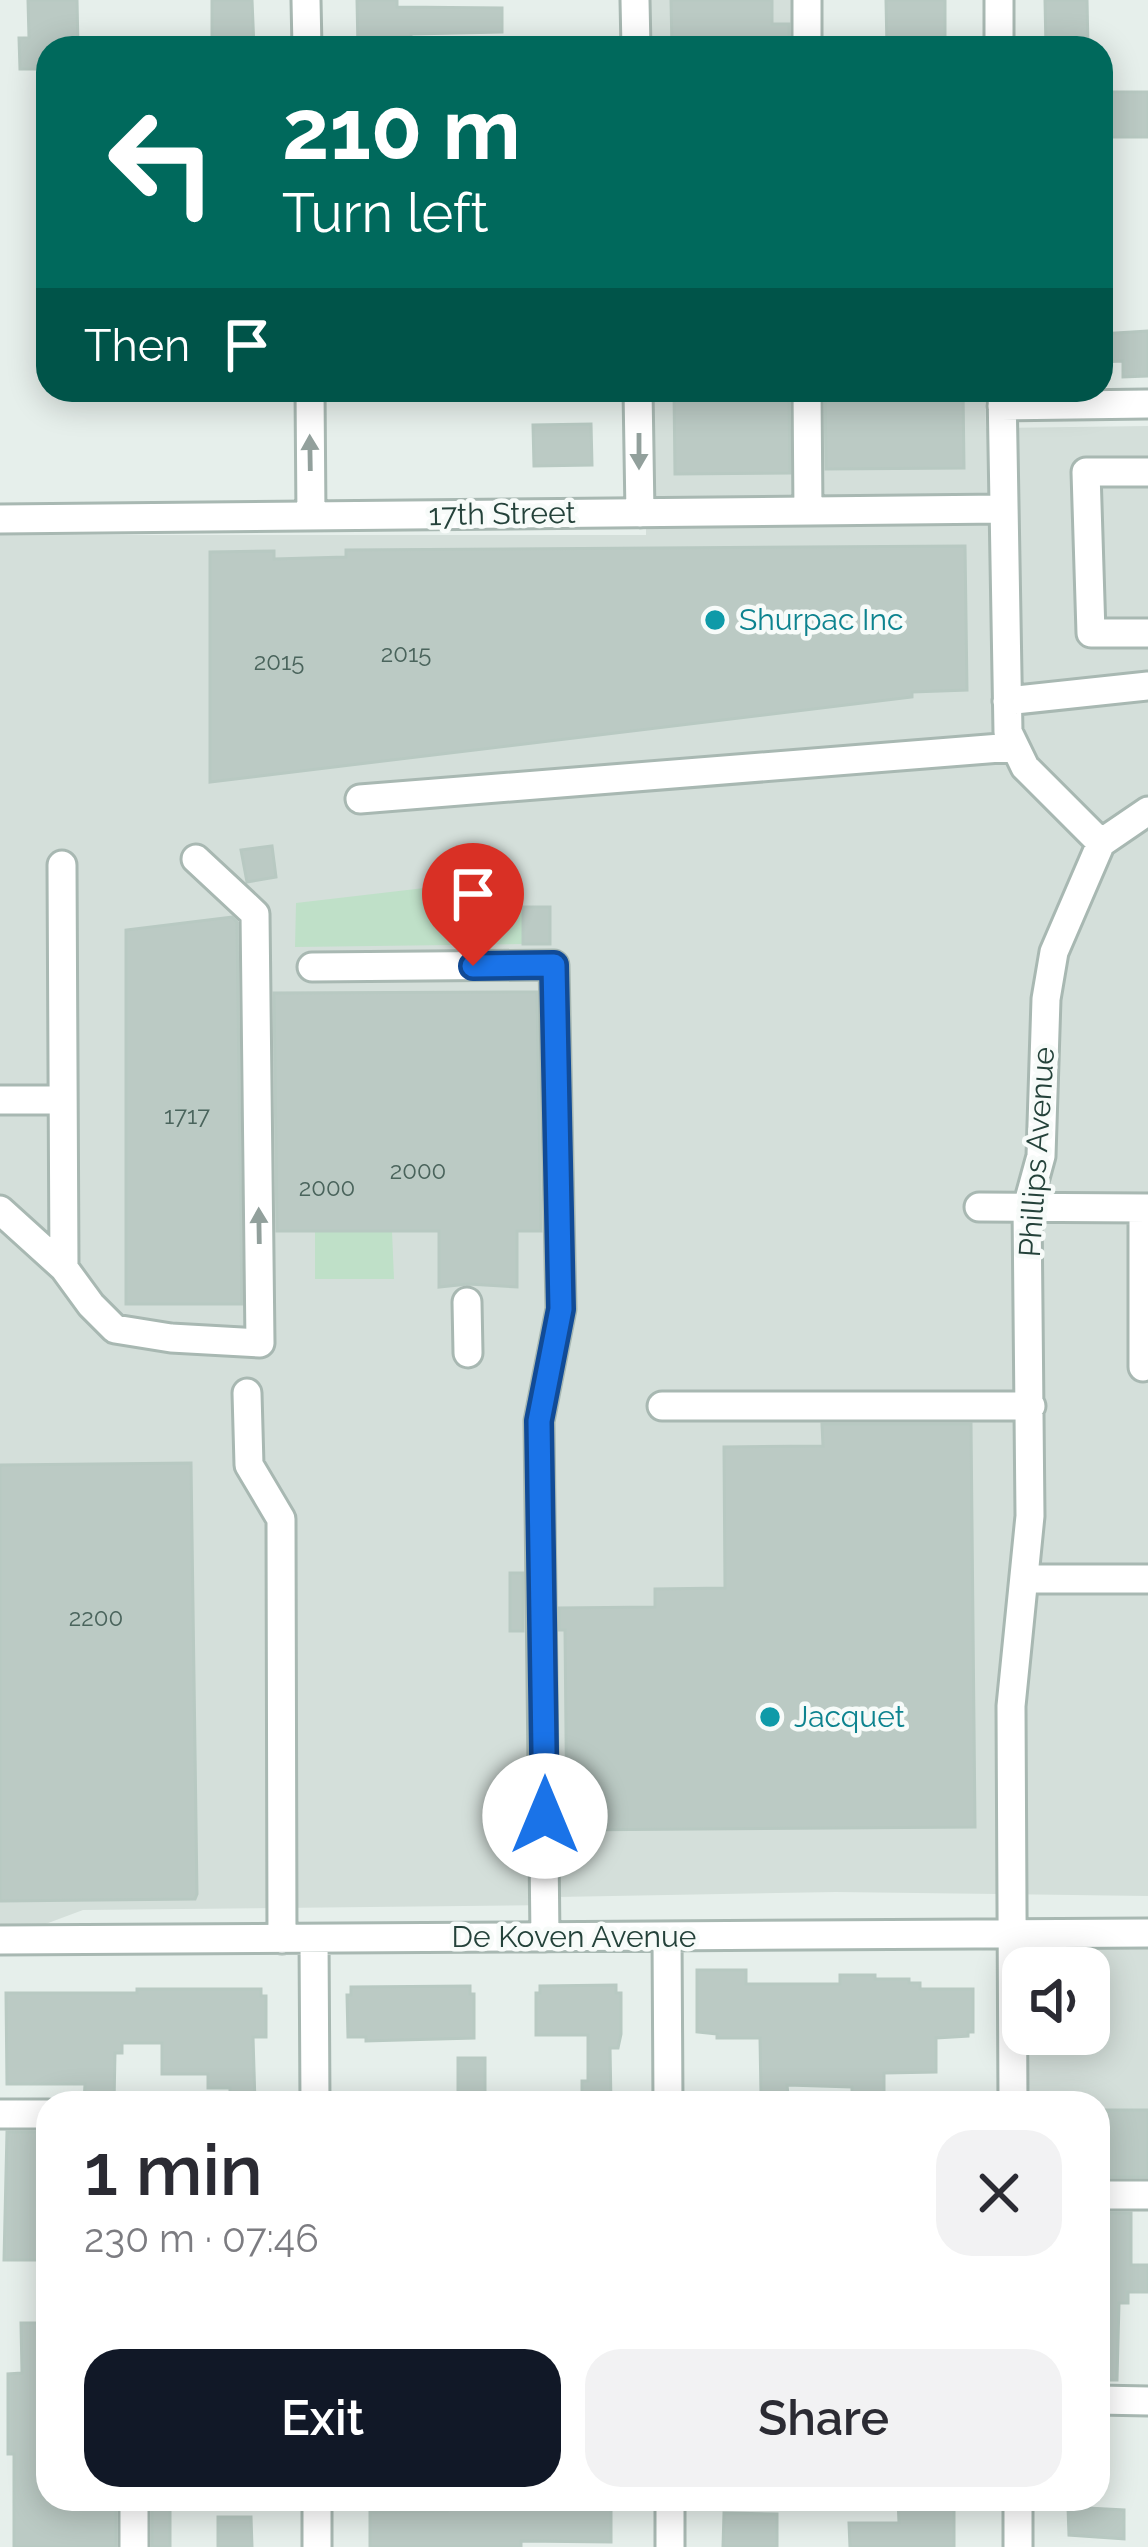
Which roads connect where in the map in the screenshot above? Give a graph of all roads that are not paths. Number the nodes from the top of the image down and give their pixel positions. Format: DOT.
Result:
graph roads {
  1 [pos="306,0"];
  2 [pos="635,0"];
  3 [pos="807,0"];
  4 [pos="999,0"];
  5 [pos="307,36"];
  6 [pos="635,36"];
  7 [pos="807,36"];
  8 [pos="999,36"];
  9 [pos="310,402"];
  10 [pos="638,402"];
  11 [pos="808,402"];
  12 [pos="1002,402"];
  13 [pos="1099,402"];
  14 [pos="1148,404"];
  15 [pos="1148,472"];
  16 [pos="1003,509"];
  17 [pos="808,511"];
  18 [pos="640,513"];
  19 [pos="311,516"];
  20 [pos="0,519"];
  21 [pos="1148,633"];
  22 [pos="1148,686"];
  23 [pos="1007,701"];
  24 [pos="1012,747"];
  25 [pos="360,800"];
  26 [pos="1148,811"];
  27 [pos="1101,843"];
  28 [pos="196,859"];
  29 [pos="62,865"];
  30 [pos="311,968"];
  31 [pos="0,1100"];
  32 [pos="63,1100"];
  33 [pos="1027,1207"];
  34 [pos="979,1208"];
  35 [pos="1145,1208"];
  36 [pos="0,1210"];
  37 [pos="64,1268"];
  38 [pos="466,1302"];
  39 [pos="468,1353"];
  40 [pos="1143,1366"];
  41 [pos="247,1393"];
  42 [pos="662,1406"];
  43 [pos="1031,1406"];
  44 [pos="1148,1579"];
  45 [pos="1024,1580"];
  46 [pos="1012,1932"];
  47 [pos="1148,1933"];
  48 [pos="545,1937"];
  49 [pos="667,1937"];
  50 [pos="282,1939"];
  51 [pos="314,1939"];
  52 [pos="0,1940"];
  53 [pos="315,2091"];
  54 [pos="668,2091"];
  55 [pos="1013,2091"];
  56 [pos="0,2114"];
  57 [pos="36,2114"];
  58 [pos="1110,2194"];
  59 [pos="1148,2195"];
  60 [pos="1110,2401"];
  61 [pos="1148,2401"];
  62 [pos="134,2511"];
  63 [pos="317,2511"];
  64 [pos="670,2511"];
  65 [pos="1018,2511"];
  66 [pos="134,2547"];
  67 [pos="317,2547"];
  68 [pos="670,2547"];
  69 [pos="1018,2547"];
  1 -- 5 [label="street"];
  2 -- 6 [label="street"];
  3 -- 7 [label="street"];
  4 -- 8 [label="street"];
  19 -- 9 [label="street, one-way"];
  10 -- 18 [label="street, one-way"];
  11 -- 17 [label="street"];
  12 -- 16 [label="street"];
  13 -- 14 [label="street"];
  15 -- 21 [label="street"];
  16 -- 17 [label="street, 17th Street"];
  16 -- 23 [label="street"];
  17 -- 18 [label="street, 17th Street"];
  18 -- 19 [label="street, 17th Street"];
  19 -- 20 [label="street, 17th Street"];
  22 -- 23 [label="street"];
  23 -- 24 [label="street"];
  24 -- 25 [label="street"];
  24 -- 27 [label="street"];
  26 -- 27 [label="street"];
  27 -- 33 [label="street, Phillips Avenue"];
  37 -- 28 [label="street, one-way"];
  29 -- 32 [label="street"];
  30 -- 48 [label="street"];
  31 -- 32 [label="street"];
  32 -- 37 [label="street"];
  33 -- 34 [label="street"];
  33 -- 35 [label="street"];
  33 -- 43 [label="street, Phillips Avenue"];
  35 -- 40 [label="street"];
  36 -- 37 [label="street"];
  38 -- 39 [label="street"];
  41 -- 50 [label="street"];
  42 -- 43 [label="street"];
  43 -- 45 [label="street, Phillips Avenue"];
  44 -- 45 [label="street"];
  45 -- 46 [label="street, Phillips Avenue"];
  46 -- 47 [label="street, De Koven Avenue"];
  46 -- 49 [label="street, De Koven Avenue"];
  46 -- 55 [label="street, Phillips Avenue"];
  48 -- 49 [label="street, De Koven Avenue"];
  48 -- 51 [label="street, De Koven Avenue"];
  49 -- 54 [label="street"];
  50 -- 51 [label="street, De Koven Avenue"];
  50 -- 52 [label="street, De Koven Avenue"];
  51 -- 53 [label="street"];
  56 -- 57 [label="street"];
  58 -- 59 [label="street"];
  60 -- 61 [label="street"];
  62 -- 66 [label="street"];
  63 -- 67 [label="street"];
  64 -- 68 [label="street"];
  65 -- 69 [label="street"];
}
